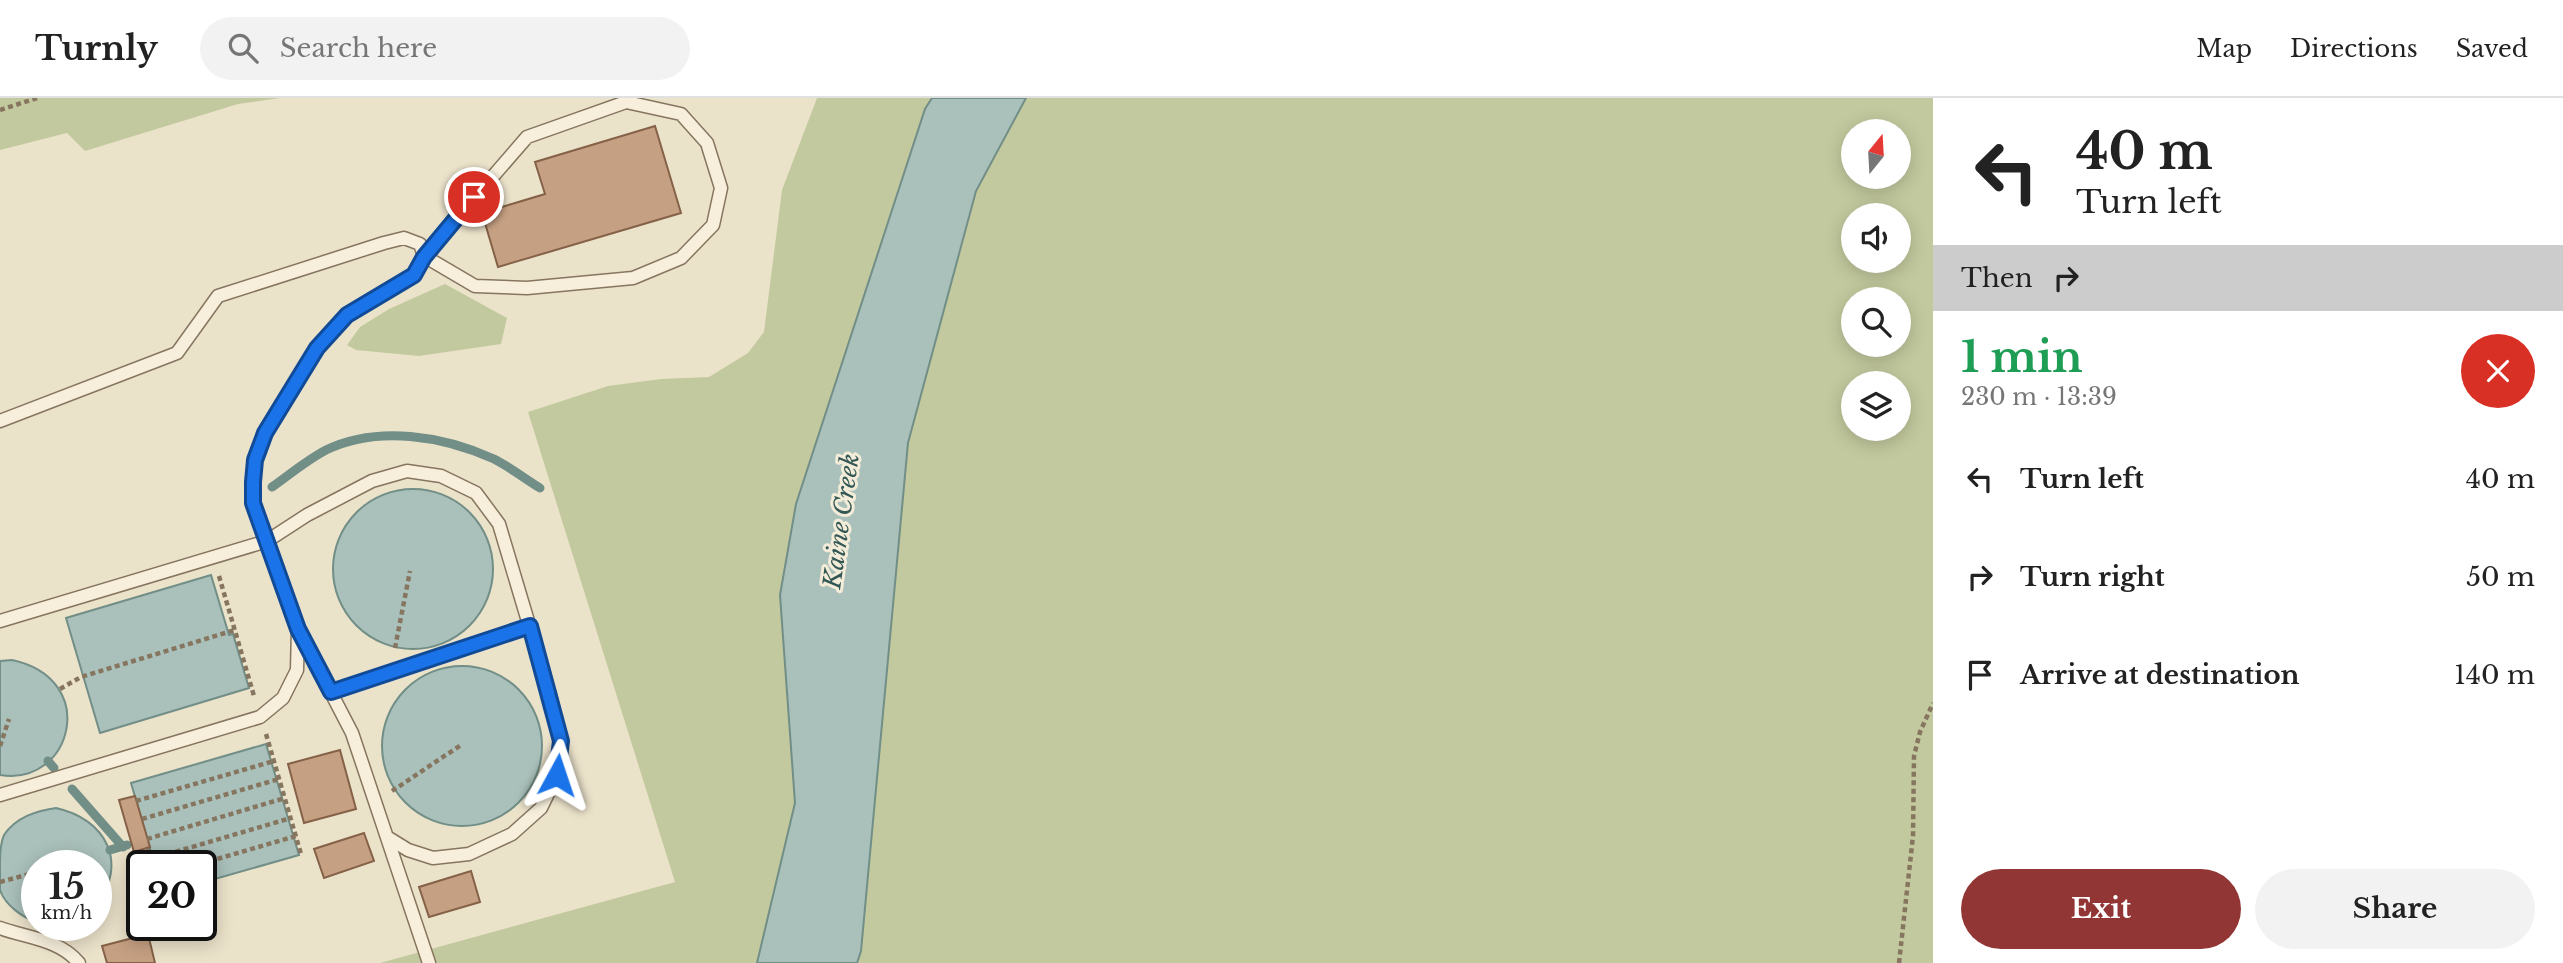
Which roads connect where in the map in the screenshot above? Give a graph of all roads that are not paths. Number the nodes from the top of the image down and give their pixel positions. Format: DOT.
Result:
graph roads {
  1 [pos="424,257"];
  2 [pos="0,421"];
  3 [pos="267,541"];
  4 [pos="0,621"];
  5 [pos="530,626"];
  6 [pos="298,629"];
  7 [pos="331,692"];
  8 [pos="0,795"];
  9 [pos="387,836"];
  10 [pos="0,928"];
  11 [pos="79,963"];
  12 [pos="429,963"];
  1 -- 1 [label="lane"];
  1 -- 2 [label="lane"];
  1 -- 3 [label="lane"];
  3 -- 4 [label="lane"];
  3 -- 5 [label="lane"];
  3 -- 6 [label="lane"];
  5 -- 7 [label="lane"];
  5 -- 9 [label="lane"];
  6 -- 7 [label="lane"];
  6 -- 8 [label="lane"];
  7 -- 9 [label="lane"];
  9 -- 12 [label="lane"];
  10 -- 11 [label="lane"];
}
